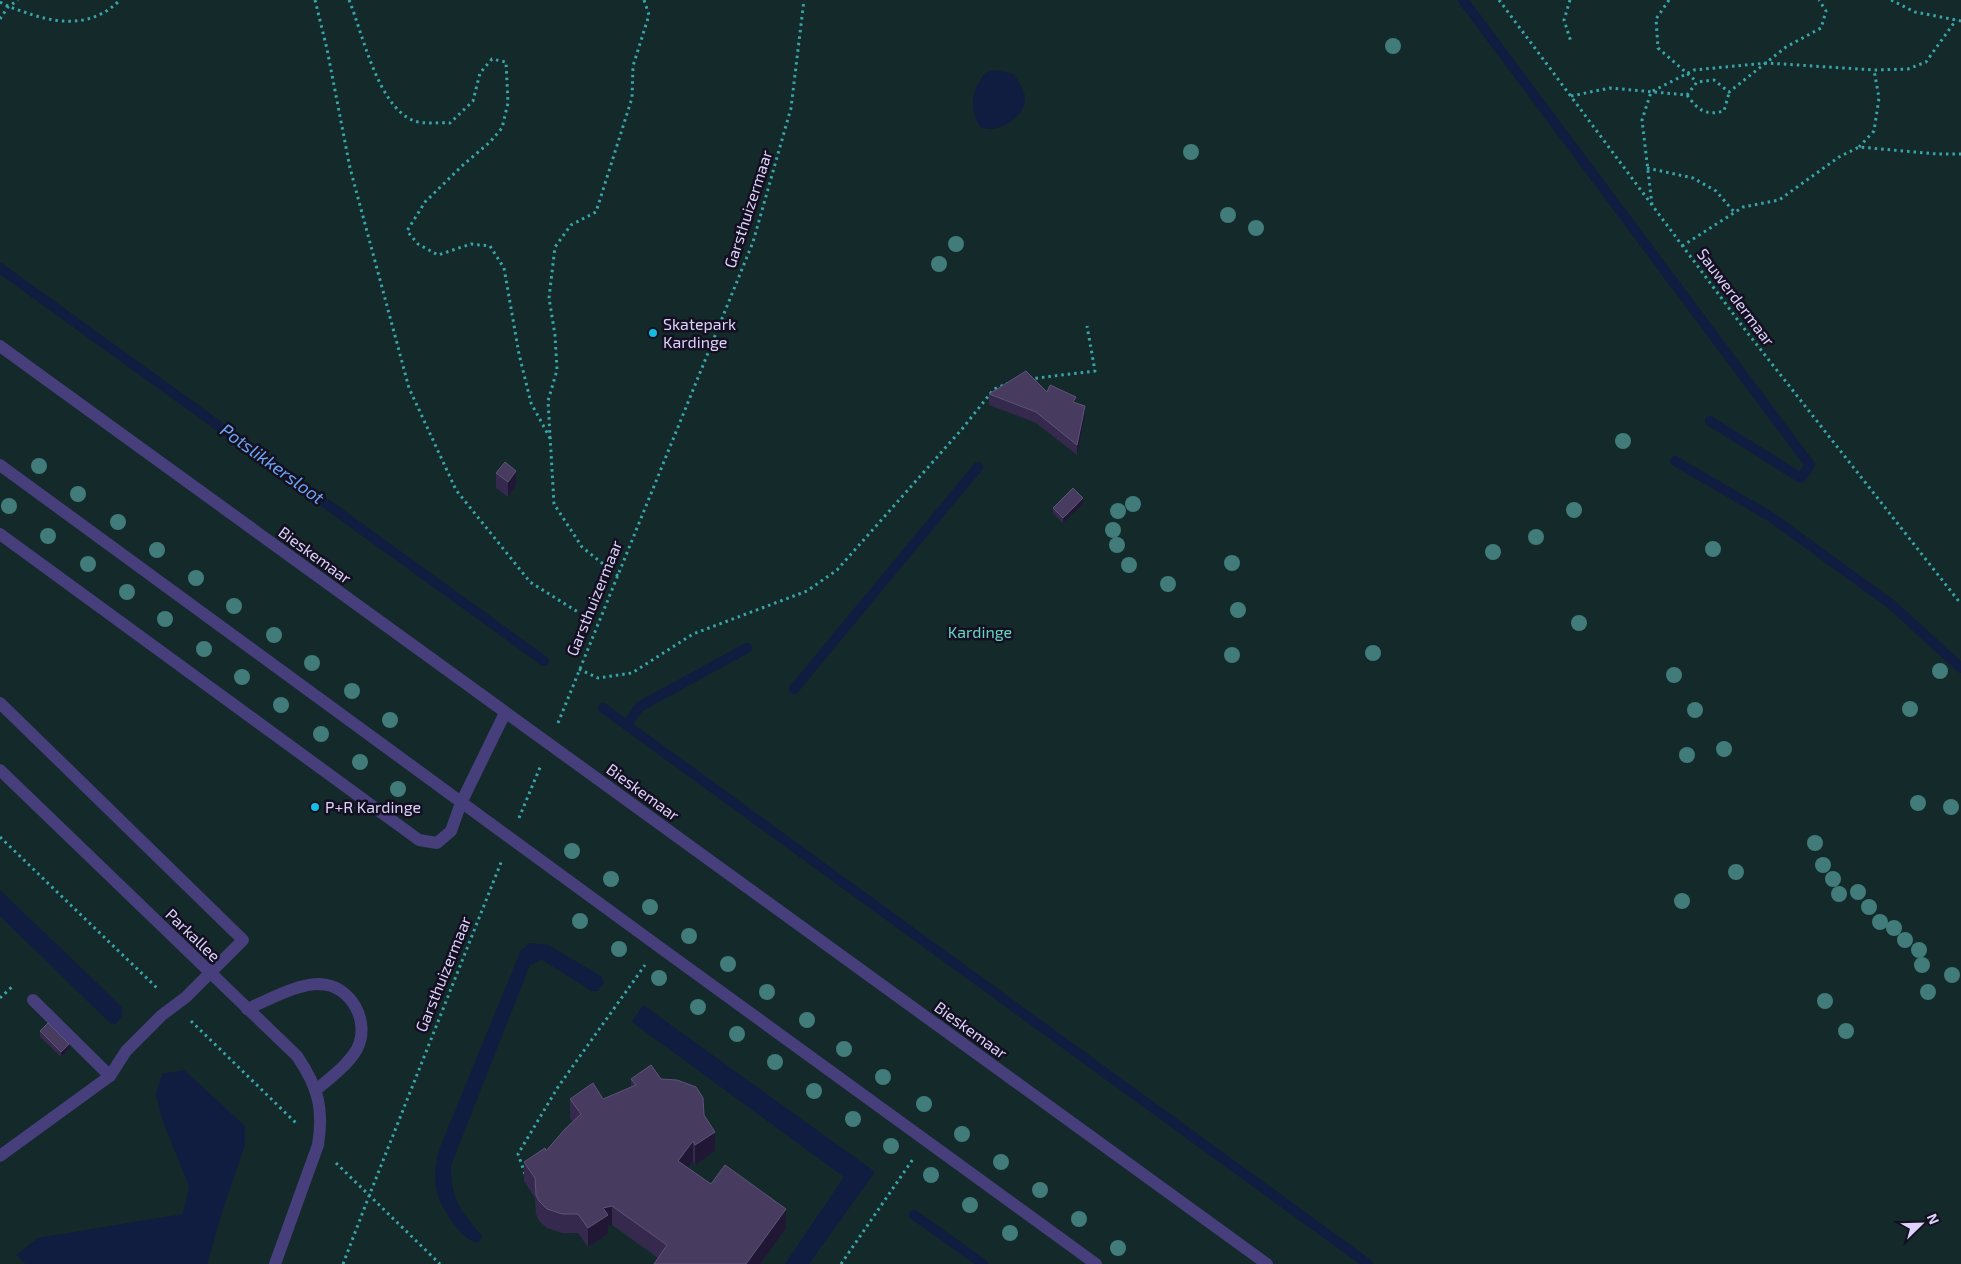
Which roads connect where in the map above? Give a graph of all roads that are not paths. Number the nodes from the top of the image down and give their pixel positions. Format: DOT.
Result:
graph roads {
  1 [pos="0,346"];
  2 [pos="0,465"];
  3 [pos="0,534"];
  4 [pos="0,703"];
  5 [pos="505,713"];
  6 [pos="0,770"];
  7 [pos="461,803"];
  8 [pos="210,974"];
  9 [pos="33,1000"];
  10 [pos="247,1009"];
  11 [pos="110,1076"];
  12 [pos="316,1090"];
  13 [pos="0,1156"];
  14 [pos="275,1264"];
  15 [pos="1096,1264"];
  16 [pos="1267,1264"];
  1 -- 5 [label="lane, Bieskemaar"];
  2 -- 7 [label="lane"];
  3 -- 7 [label="lane"];
  4 -- 8 [label="lane"];
  5 -- 7 [label="lane"];
  5 -- 16 [label="lane, Bieskemaar"];
  6 -- 8 [label="lane, Parkallee"];
  7 -- 15 [label="lane"];
  8 -- 10 [label="lane, Parkallee"];
  8 -- 11 [label="lane"];
  9 -- 11 [label="lane"];
  10 -- 12 [label="lane, Parkallee"];
  10 -- 12 [label="lane"];
  11 -- 13 [label="lane"];
  12 -- 14 [label="lane, Parkallee"];
}
